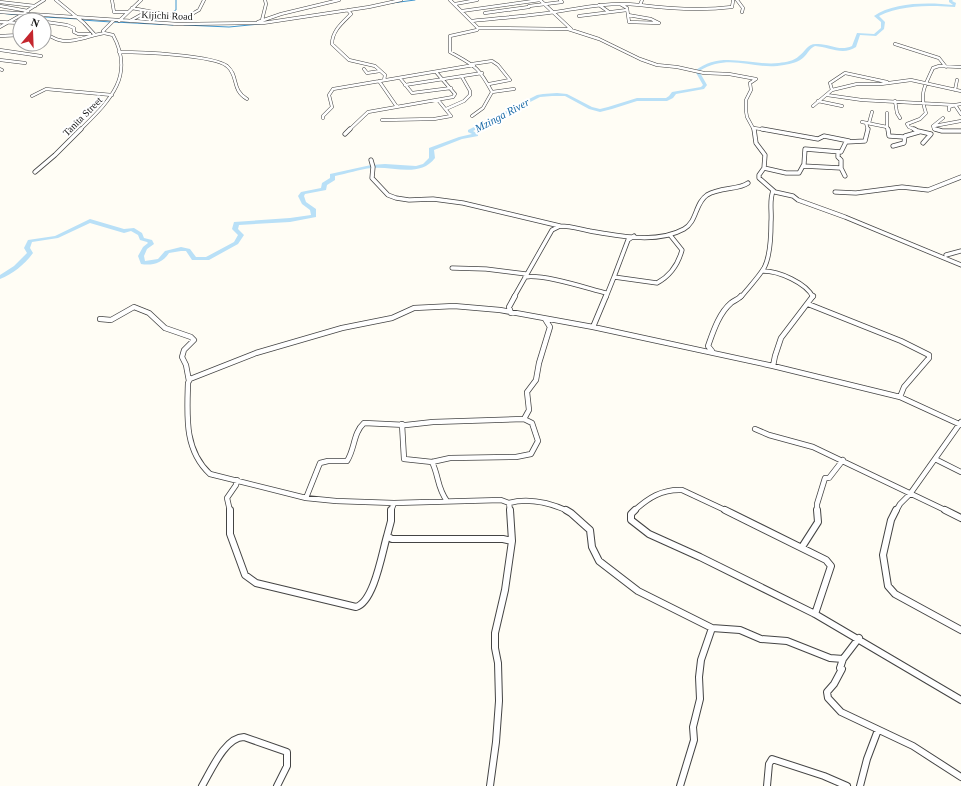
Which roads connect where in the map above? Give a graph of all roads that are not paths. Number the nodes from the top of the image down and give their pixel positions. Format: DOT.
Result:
graph roads {
  1 [pos="9,0"];
  2 [pos="22,0"];
  3 [pos="44,0"];
  4 [pos="56,0"];
  5 [pos="61,0"];
  6 [pos="112,0"];
  7 [pos="141,0"];
  8 [pos="204,0"];
  9 [pos="265,0"];
  10 [pos="339,0"];
  11 [pos="402,0"];
  12 [pos="450,0"];
  13 [pos="477,0"];
  14 [pos="521,0"];
  15 [pos="540,0"];
  16 [pos="560,0"];
  17 [pos="642,0"];
  18 [pos="737,0"];
  19 [pos="501,1"];
  20 [pos="733,1"];
  21 [pos="4,2"];
  22 [pos="524,2"];
  23 [pos="619,3"];
  24 [pos="0,4"];
  25 [pos="17,4"];
  26 [pos="454,4"];
  27 [pos="505,4"];
  28 [pos="545,4"];
  29 [pos="599,5"];
  30 [pos="640,5"];
  31 [pos="35,6"];
  32 [pos="529,7"];
  33 [pos="132,8"];
  34 [pos="480,8"];
  35 [pos="348,10"];
  36 [pos="627,10"];
  37 [pos="28,11"];
  38 [pos="462,11"];
  39 [pos="0,12"];
  40 [pos="128,12"];
  41 [pos="146,12"];
  42 [pos="554,12"];
  43 [pos="609,12"];
  44 [pos="742,12"];
  45 [pos="12,13"];
  46 [pos="485,13"];
  47 [pos="535,14"];
  48 [pos="628,15"];
  49 [pos="579,16"];
  50 [pos="52,17"];
  51 [pos="184,18"];
  52 [pos="79,19"];
  53 [pos="491,19"];
  54 [pos="12,20"];
  55 [pos="114,20"];
  56 [pos="119,20"];
  57 [pos="262,20"];
  58 [pos="129,21"];
  59 [pos="472,21"];
  60 [pos="0,22"];
  61 [pos="9,22"];
  62 [pos="12,22"];
  63 [pos="52,23"];
  64 [pos="252,23"];
  65 [pos="180,24"];
  66 [pos="505,24"];
  67 [pos="0,27"];
  68 [pos="498,27"];
  69 [pos="478,28"];
  70 [pos="572,30"];
  71 [pos="104,33"];
  72 [pos="94,34"];
  73 [pos="12,35"];
  74 [pos="0,36"];
  75 [pos="52,36"];
  76 [pos="895,44"];
  77 [pos="0,50"];
  78 [pos="119,52"];
  79 [pos="41,56"];
  80 [pos="0,60"];
  81 [pos="25,63"];
  82 [pos="473,64"];
  83 [pos="946,67"];
  84 [pos="961,67"];
  85 [pos="364,69"];
  86 [pos="380,71"];
  87 [pos="436,72"];
  88 [pos="482,74"];
  89 [pos="462,77"];
  90 [pos="400,78"];
  91 [pos="384,80"];
  92 [pos="957,80"];
  93 [pos="379,81"];
  94 [pos="443,81"];
  95 [pos="890,83"];
  96 [pos="488,84"];
  97 [pos="927,84"];
  98 [pos="405,86"];
  99 [pos="451,88"];
  100 [pos="514,89"];
  101 [pos="832,90"];
  102 [pos="955,90"];
  103 [pos="961,91"];
  104 [pos="492,92"];
  105 [pos="112,95"];
  106 [pos="826,95"];
  107 [pos="32,96"];
  108 [pos="247,98"];
  109 [pos="438,100"];
  110 [pos="818,101"];
  111 [pos="895,101"];
  112 [pos="922,103"];
  113 [pos="961,104"];
  114 [pos="955,105"];
  115 [pos="813,106"];
  116 [pos="842,106"];
  117 [pos="397,107"];
  118 [pos="446,109"];
  119 [pos="949,110"];
  120 [pos="872,112"];
  121 [pos="887,112"];
  122 [pos="961,114"];
  123 [pos="472,116"];
  124 [pos="323,118"];
  125 [pos="900,118"];
  126 [pos="943,118"];
  127 [pos="382,120"];
  128 [pos="961,121"];
  129 [pos="862,122"];
  130 [pos="868,123"];
  131 [pos="933,126"];
  132 [pos="887,127"];
  133 [pos="754,128"];
  134 [pos="918,131"];
  135 [pos="961,131"];
  136 [pos="345,134"];
  137 [pos="904,137"];
  138 [pos="808,138"];
  139 [pos="849,141"];
  140 [pos="923,143"];
  141 [pos="807,145"];
  142 [pos="893,146"];
  143 [pos="838,152"];
  144 [pos="371,160"];
  145 [pos="803,166"];
  146 [pos="764,168"];
  147 [pos="841,168"];
  148 [pos="35,172"];
  149 [pos="845,176"];
  150 [pos="961,176"];
  151 [pos="748,183"];
  152 [pos="774,192"];
  153 [pos="835,192"];
  154 [pos="549,223"];
  155 [pos="560,226"];
  156 [pos="552,230"];
  157 [pos="670,234"];
  158 [pos="634,236"];
  159 [pos="961,252"];
  160 [pos="946,255"];
  161 [pos="961,264"];
  162 [pos="452,268"];
  163 [pos="763,271"];
  164 [pos="525,275"];
  165 [pos="614,277"];
  166 [pos="606,293"];
  167 [pos="808,304"];
  168 [pos="509,307"];
  169 [pos="502,311"];
  170 [pos="512,313"];
  171 [pos="100,319"];
  172 [pos="545,319"];
  173 [pos="593,327"];
  174 [pos="713,352"];
  175 [pos="773,366"];
  176 [pos="189,381"];
  177 [pos="900,397"];
  178 [pos="524,419"];
  179 [pos="402,424"];
  180 [pos="960,424"];
  181 [pos="755,429"];
  182 [pos="935,459"];
  183 [pos="843,460"];
  184 [pos="432,462"];
  185 [pos="961,472"];
  186 [pos="237,480"];
  187 [pos="910,494"];
  188 [pos="306,498"];
  189 [pos="447,501"];
  190 [pos="394,503"];
  191 [pos="508,503"];
  192 [pos="961,518"];
  193 [pos="387,536"];
  194 [pos="512,541"];
  195 [pos="802,547"];
  196 [pos="815,614"];
  197 [pos="712,628"];
  198 [pos="961,630"];
  199 [pos="858,638"];
  200 [pos="843,659"];
  201 [pos="961,700"];
  202 [pos="878,730"];
  203 [pos="961,777"];
  204 [pos="202,786"];
  205 [pos="277,786"];
  206 [pos="490,786"];
  207 [pos="680,786"];
  208 [pos="767,786"];
  209 [pos="847,786"];
  210 [pos="860,786"];
  1 -- 21 [label="street"];
  2 -- 25 [label="street"];
  3 -- 31 [label="street"];
  4 -- 5 [label="street"];
  4 -- 52 [label="street"];
  6 -- 40 [label="street"];
  7 -- 33 [label="street"];
  8 -- 51 [label="street"];
  9 -- 57 [label="street"];
  10 -- 57 [label="street"];
  11 -- 35 [label="street"];
  12 -- 26 [label="street"];
  13 -- 26 [label="street"];
  14 -- 22 [label="street"];
  15 -- 22 [label="street"];
  15 -- 28 [label="street"];
  16 -- 28 [label="street"];
  17 -- 30 [label="street"];
  18 -- 44 [label="street"];
  19 -- 27 [label="street"];
  20 -- 30 [label="street"];
  21 -- 24 [label="street"];
  21 -- 25 [label="street"];
  22 -- 27 [label="street"];
  22 -- 32 [label="street"];
  23 -- 29 [label="street"];
  23 -- 30 [label="street"];
  23 -- 36 [label="street"];
  24 -- 37 [label="street"];
  25 -- 31 [label="street"];
  26 -- 38 [label="street"];
  27 -- 34 [label="street"];
  28 -- 32 [label="street"];
  28 -- 42 [label="street"];
  29 -- 42 [label="street"];
  29 -- 43 [label="street"];
  31 -- 37 [label="street"];
  32 -- 46 [label="street"];
  32 -- 47 [label="street"];
  33 -- 40 [label="street"];
  33 -- 41 [label="street"];
  34 -- 38 [label="street"];
  34 -- 46 [label="street"];
  35 -- 64 [label="street"];
  35 -- 86 [label="street"];
  36 -- 43 [label="street"];
  36 -- 48 [label="street"];
  38 -- 59 [label="street"];
  39 -- 45 [label="street, Kijichi Road"];
  40 -- 56 [label="street"];
  41 -- 51 [label="street"];
  41 -- 58 [label="street"];
  42 -- 47 [label="street"];
  42 -- 70 [label="street"];
  43 -- 49 [label="street"];
  46 -- 53 [label="street"];
  47 -- 53 [label="street"];
  48 -- 48 [label="street"];
  50 -- 52 [label="street, Kijichi Road"];
  51 -- 65 [label="street"];
  52 -- 55 [label="street, Kijichi Road"];
  52 -- 72 [label="street"];
  53 -- 59 [label="street"];
  54 -- 61 [label="street"];
  55 -- 56 [label="street, Kijichi Road"];
  55 -- 71 [label="street"];
  56 -- 58 [label="street, Kijichi Road"];
  57 -- 64 [label="street"];
  58 -- 65 [label="street, Kijichi Road"];
  59 -- 69 [label="street"];
  60 -- 61 [label="street"];
  61 -- 62 [label="street"];
  61 -- 67 [label="street"];
  63 -- 72 [label="street"];
  64 -- 65 [label="street, Kijichi Road"];
  66 -- 68 [label="street"];
  68 -- 69 [label="street"];
  68 -- 70 [label="street"];
  69 -- 82 [label="street"];
  70 -- 133 [label="street"];
  71 -- 72 [label="street"];
  71 -- 78 [label="street, Tanita Street"];
  72 -- 75 [label="street"];
  73 -- 74 [label="street"];
  76 -- 83 [label="street"];
  77 -- 79 [label="street"];
  78 -- 105 [label="street, Tanita Street"];
  78 -- 108 [label="street"];
  80 -- 81 [label="street"];
  82 -- 87 [label="street"];
  82 -- 88 [label="street"];
  82 -- 96 [label="street"];
  83 -- 84 [label="street"];
  83 -- 97 [label="street"];
  85 -- 86 [label="street"];
  86 -- 91 [label="street"];
  87 -- 90 [label="street"];
  87 -- 94 [label="street"];
  88 -- 89 [label="street"];
  88 -- 96 [label="street"];
  89 -- 94 [label="street"];
  89 -- 118 [label="street"];
  90 -- 91 [label="street"];
  90 -- 98 [label="street"];
  91 -- 93 [label="street"];
  92 -- 102 [label="street"];
  93 -- 117 [label="street"];
  93 -- 124 [label="street"];
  94 -- 98 [label="street"];
  94 -- 99 [label="street"];
  95 -- 97 [label="street"];
  95 -- 101 [label="street"];
  95 -- 101 [label="street"];
  96 -- 104 [label="street"];
  97 -- 102 [label="street"];
  97 -- 112 [label="street"];
  98 -- 99 [label="street"];
  99 -- 109 [label="street"];
  100 -- 104 [label="street"];
  101 -- 106 [label="street"];
  102 -- 103 [label="street"];
  104 -- 123 [label="street"];
  105 -- 107 [label="street"];
  105 -- 148 [label="street, Tanita Street"];
  106 -- 110 [label="street"];
  106 -- 111 [label="street"];
  109 -- 117 [label="street"];
  109 -- 118 [label="street"];
  110 -- 115 [label="street"];
  110 -- 116 [label="street"];
  111 -- 112 [label="street"];
  111 -- 125 [label="street"];
  112 -- 114 [label="street"];
  112 -- 134 [label="street"];
  113 -- 114 [label="street"];
  114 -- 119 [label="street"];
  114 -- 122 [label="street"];
  117 -- 136 [label="street"];
  118 -- 127 [label="street"];
  120 -- 130 [label="street"];
  121 -- 132 [label="street"];
  126 -- 131 [label="street"];
  128 -- 131 [label="street"];
  129 -- 130 [label="street"];
  130 -- 132 [label="street"];
  130 -- 139 [label="street"];
  131 -- 135 [label="street"];
  132 -- 137 [label="street"];
  133 -- 138 [label="street"];
  133 -- 146 [label="street"];
  134 -- 137 [label="street"];
  134 -- 140 [label="street"];
  137 -- 142 [label="street"];
  138 -- 139 [label="street"];
  138 -- 141 [label="street"];
  139 -- 143 [label="street"];
  141 -- 143 [label="street"];
  141 -- 145 [label="street"];
  143 -- 147 [label="street"];
  144 -- 154 [label="street"];
  145 -- 146 [label="street"];
  145 -- 147 [label="street"];
  146 -- 152 [label="street"];
  147 -- 149 [label="street"];
  150 -- 153 [label="street"];
  151 -- 157 [label="street"];
  152 -- 161 [label="street"];
  152 -- 163 [label="street"];
  154 -- 155 [label="street"];
  154 -- 156 [label="street"];
  155 -- 156 [label="street"];
  155 -- 158 [label="street"];
  156 -- 164 [label="street"];
  157 -- 158 [label="street"];
  157 -- 165 [label="street"];
  158 -- 165 [label="street"];
  159 -- 160 [label="street"];
  162 -- 164 [label="street"];
  163 -- 167 [label="street"];
  163 -- 174 [label="street"];
  164 -- 166 [label="street"];
  164 -- 168 [label="street"];
  165 -- 166 [label="street"];
  166 -- 173 [label="street"];
  167 -- 175 [label="street"];
  167 -- 177 [label="street"];
  168 -- 169 [label="street"];
  168 -- 170 [label="street"];
  169 -- 170 [label="street"];
  169 -- 176 [label="street"];
  170 -- 172 [label="street"];
  171 -- 176 [label="street"];
  172 -- 173 [label="street"];
  172 -- 178 [label="street"];
  173 -- 174 [label="street"];
  174 -- 175 [label="street"];
  175 -- 177 [label="street"];
  176 -- 186 [label="street"];
  177 -- 180 [label="street"];
  178 -- 179 [label="street"];
  178 -- 184 [label="street"];
  179 -- 184 [label="street"];
  179 -- 188 [label="street"];
  180 -- 182 [label="street"];
  181 -- 183 [label="street"];
  182 -- 185 [label="street"];
  182 -- 187 [label="street"];
  183 -- 187 [label="street"];
  183 -- 195 [label="street"];
  184 -- 189 [label="street"];
  186 -- 188 [label="street"];
  186 -- 193 [label="street"];
  187 -- 192 [label="street"];
  187 -- 198 [label="street"];
  188 -- 190 [label="street"];
  189 -- 190 [label="street"];
  189 -- 191 [label="street"];
  190 -- 193 [label="street"];
  191 -- 194 [label="street"];
  191 -- 197 [label="street"];
  193 -- 194 [label="street"];
  194 -- 206 [label="street"];
  195 -- 196 [label="street"];
  195 -- 196 [label="street"];
  196 -- 199 [label="street"];
  197 -- 200 [label="street"];
  197 -- 207 [label="street"];
  199 -- 200 [label="street"];
  199 -- 201 [label="street"];
  200 -- 202 [label="street"];
  202 -- 203 [label="street"];
  202 -- 210 [label="street"];
  204 -- 205 [label="street"];
  208 -- 209 [label="street"];
}
